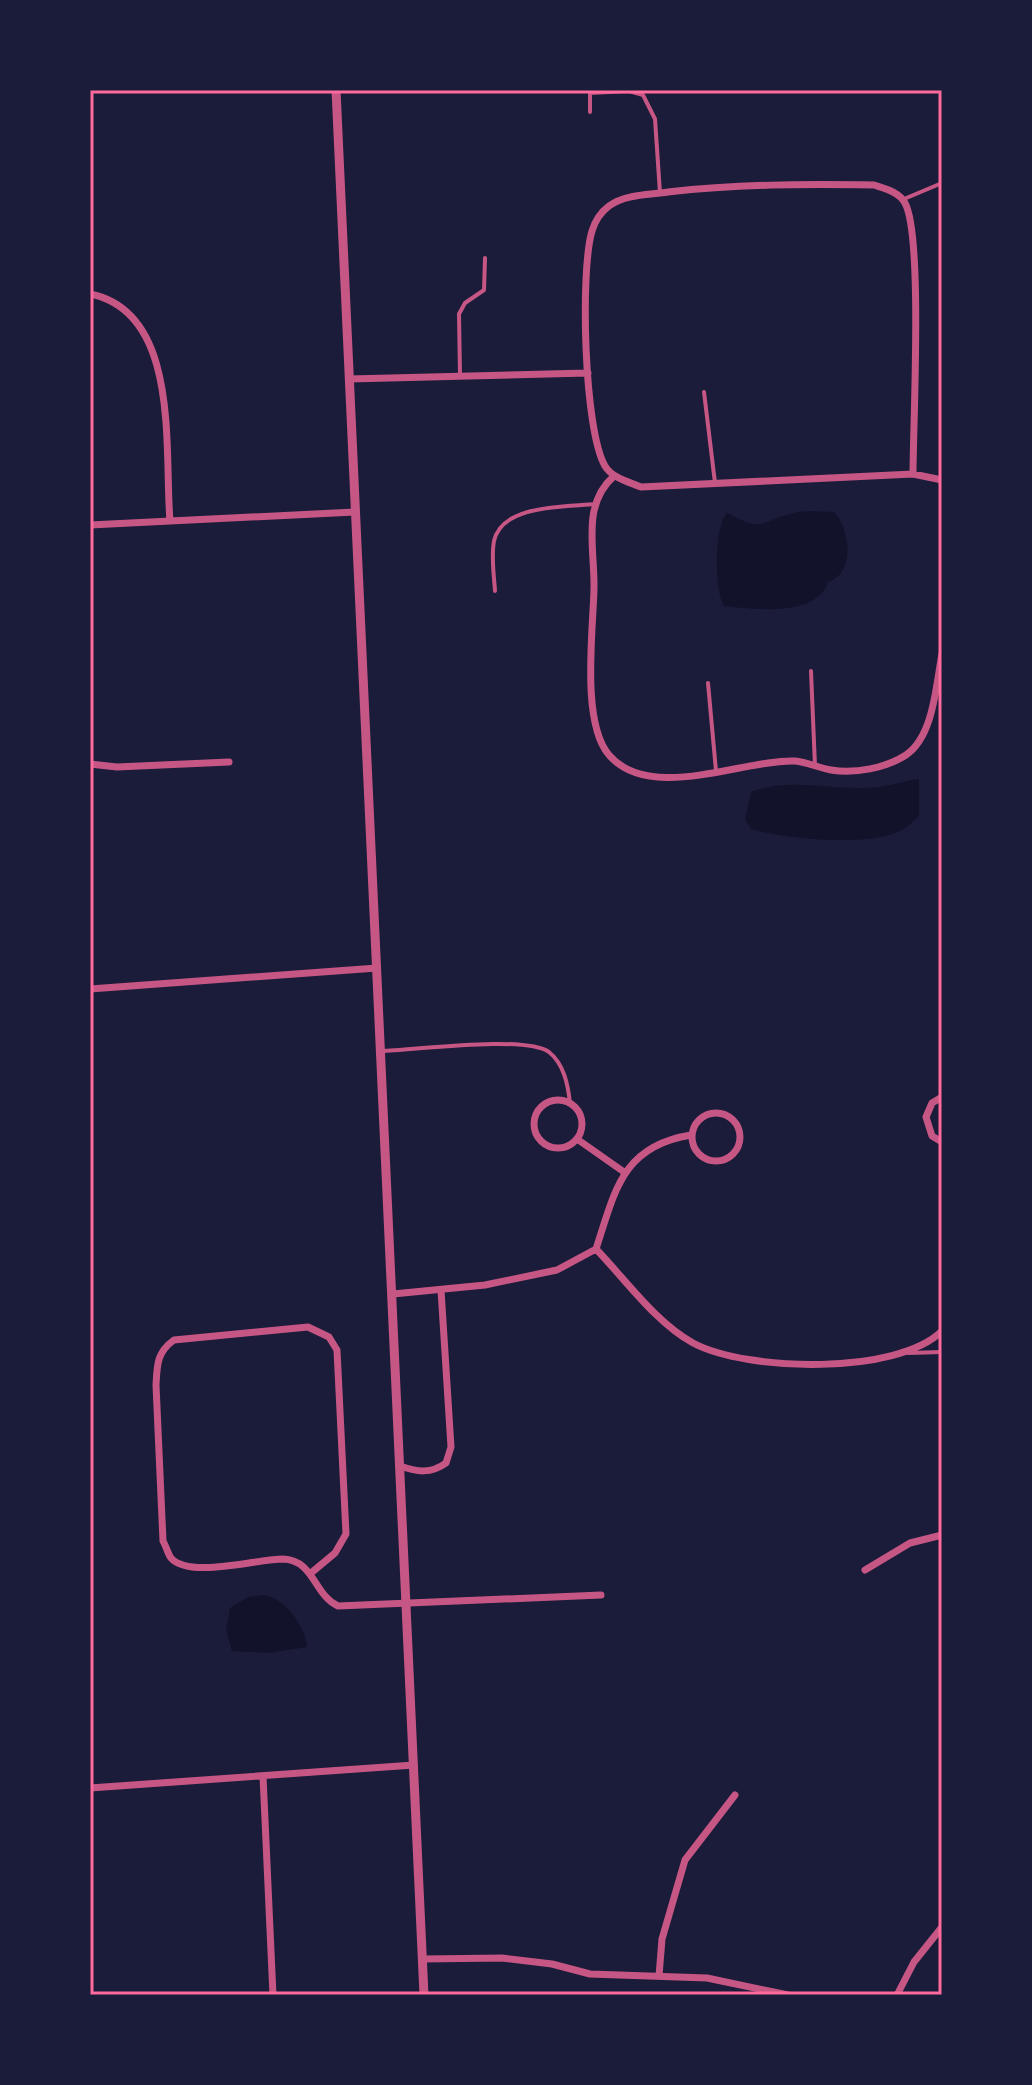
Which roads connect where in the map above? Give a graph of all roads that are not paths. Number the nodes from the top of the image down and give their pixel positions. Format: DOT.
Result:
graph roads {
  1 [pos="336,90"];
  2 [pos="590,112"];
  3 [pos="942,183"];
  4 [pos="660,193"];
  5 [pos="902,200"];
  6 [pos="485,258"];
  7 [pos="90,294"];
  8 [pos="588,373"];
  9 [pos="460,376"];
  10 [pos="349,379"];
  11 [pos="704,392"];
  12 [pos="913,474"];
  13 [pos="614,476"];
  14 [pos="942,480"];
  15 [pos="715,483"];
  16 [pos="595,504"];
  17 [pos="355,512"];
  18 [pos="170,521"];
  19 [pos="90,525"];
  20 [pos="495,591"];
  21 [pos="942,654"];
  22 [pos="811,671"];
  23 [pos="708,683"];
  24 [pos="229,762"];
  25 [pos="90,764"];
  26 [pos="815,766"];
  27 [pos="716,773"];
  28 [pos="377,968"];
  29 [pos="90,989"];
  30 [pos="382,1051"];
  31 [pos="942,1097"];
  32 [pos="570,1103"];
  33 [pos="691,1135"];
  34 [pos="577,1139"];
  35 [pos="942,1142"];
  36 [pos="624,1172"];
  37 [pos="596,1249"];
  38 [pos="441,1290"];
  39 [pos="393,1294"];
  40 [pos="942,1331"];
  41 [pos="942,1352"];
  42 [pos="908,1353"];
  43 [pos="400,1466"];
  44 [pos="942,1535"];
  45 [pos="865,1570"];
  46 [pos="311,1573"];
  47 [pos="601,1595"];
  48 [pos="407,1603"];
  49 [pos="414,1765"];
  50 [pos="263,1776"];
  51 [pos="90,1788"];
  52 [pos="735,1795"];
  53 [pos="942,1927"];
  54 [pos="423,1959"];
  55 [pos="659,1976"];
  56 [pos="273,1995"];
  57 [pos="424,1995"];
  58 [pos="788,1995"];
  59 [pos="897,1995"];
  1 -- 10 [label="street"];
  2 -- 4 [label="lane"];
  3 -- 5 [label="lane"];
  4 -- 5 [label="street"];
  4 -- 8 [label="street"];
  5 -- 12 [label="street"];
  6 -- 9 [label="lane"];
  7 -- 18 [label="street"];
  8 -- 9 [label="street"];
  8 -- 13 [label="street"];
  9 -- 10 [label="street"];
  10 -- 17 [label="street"];
  11 -- 15 [label="lane"];
  12 -- 14 [label="street"];
  12 -- 15 [label="street"];
  13 -- 15 [label="street"];
  13 -- 16 [label="street"];
  16 -- 20 [label="lane"];
  16 -- 27 [label="street"];
  17 -- 18 [label="street"];
  17 -- 28 [label="street"];
  18 -- 19 [label="street"];
  21 -- 26 [label="street"];
  22 -- 26 [label="lane"];
  23 -- 27 [label="lane"];
  24 -- 25 [label="street"];
  26 -- 27 [label="street"];
  28 -- 29 [label="street"];
  28 -- 30 [label="street"];
  30 -- 32 [label="lane"];
  30 -- 39 [label="street"];
  31 -- 35 [label="street"];
  32 -- 34 [label="street"];
  32 -- 34 [label="street"];
  33 -- 33 [label="street"];
  33 -- 36 [label="street"];
  34 -- 36 [label="street"];
  36 -- 37 [label="street"];
  37 -- 38 [label="street"];
  37 -- 42 [label="street"];
  38 -- 39 [label="street"];
  38 -- 43 [label="street"];
  39 -- 43 [label="street"];
  40 -- 42 [label="street"];
  41 -- 42 [label="lane"];
  43 -- 48 [label="street"];
  44 -- 45 [label="street"];
  46 -- 46 [label="street"];
  46 -- 48 [label="street"];
  47 -- 48 [label="street"];
  48 -- 49 [label="street"];
  49 -- 50 [label="street"];
  49 -- 54 [label="street"];
  50 -- 51 [label="street"];
  50 -- 56 [label="street"];
  52 -- 55 [label="street"];
  53 -- 59 [label="street"];
  54 -- 55 [label="street"];
  54 -- 57 [label="street"];
  55 -- 58 [label="street"];
}
